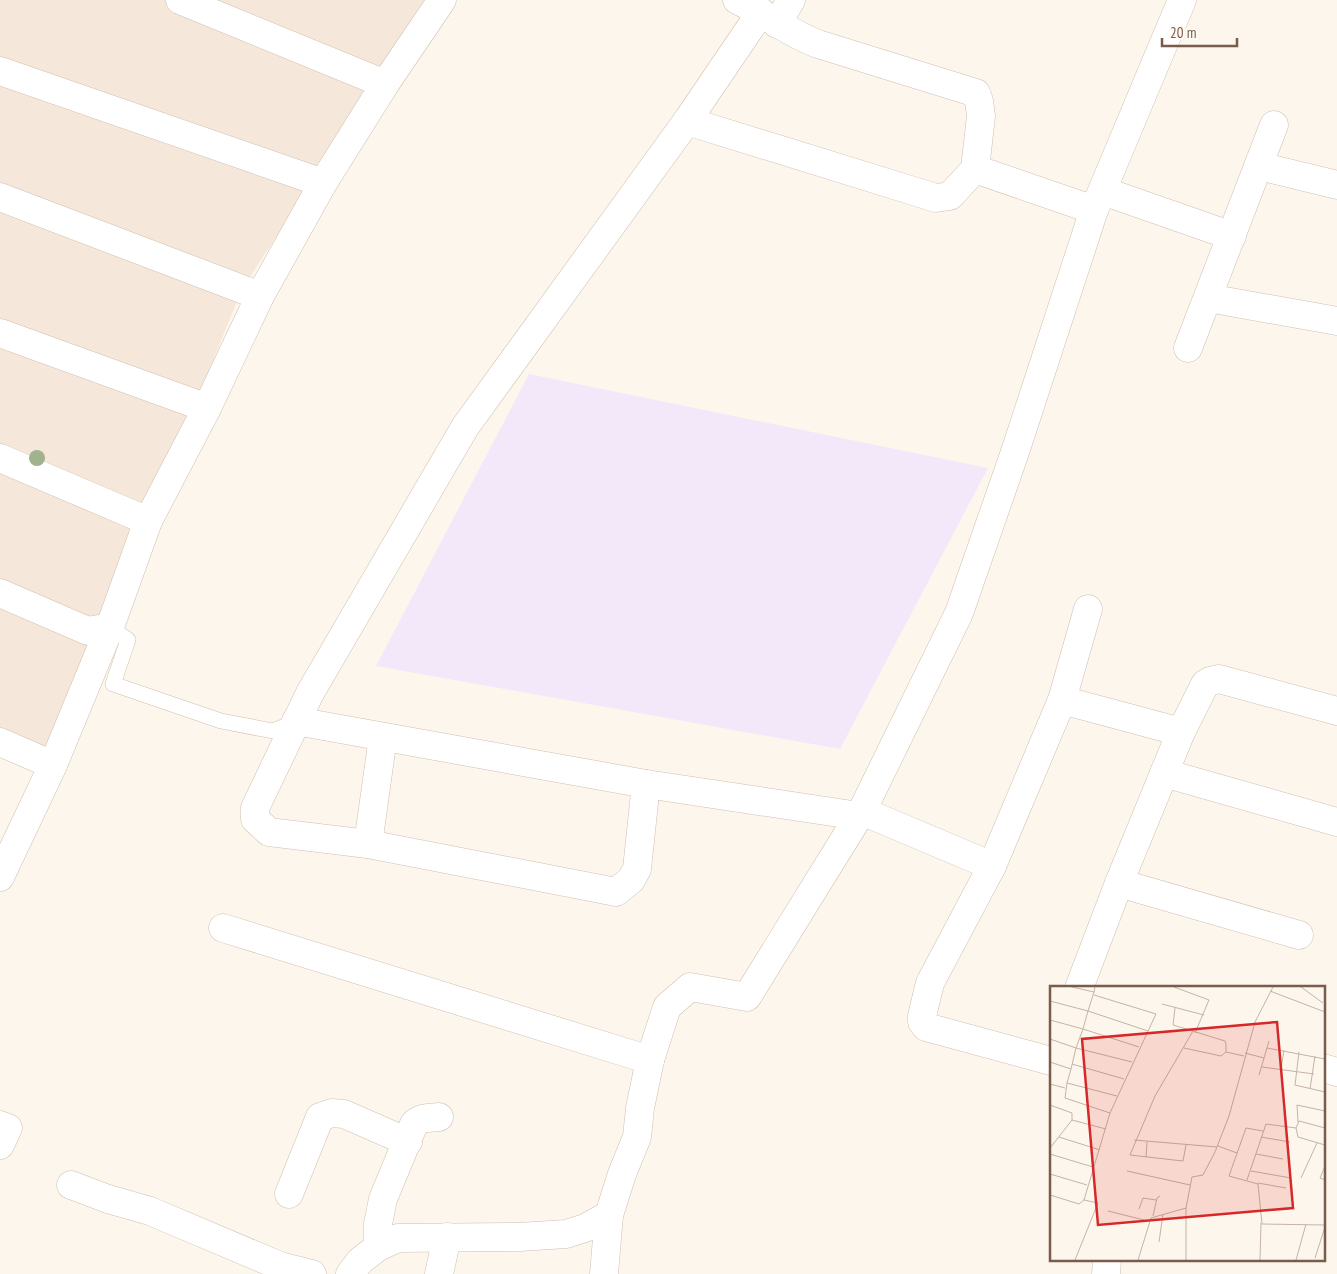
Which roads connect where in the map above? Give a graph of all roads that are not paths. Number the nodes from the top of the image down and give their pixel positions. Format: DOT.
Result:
graph roads {
  1 [pos="180,0"];
  2 [pos="442,0"];
  3 [pos="737,0"];
  4 [pos="791,0"];
  5 [pos="1182,0"];
  6 [pos="769,18"];
  7 [pos="0,71"];
  8 [pos="385,84"];
  9 [pos="687,121"];
  10 [pos="1274,125"];
  11 [pos="1259,166"];
  12 [pos="975,169"];
  13 [pos="323,183"];
  14 [pos="1337,185"];
  15 [pos="0,197"];
  16 [pos="1099,200"];
  17 [pos="1232,236"];
  18 [pos="260,296"];
  19 [pos="1208,298"];
  20 [pos="1337,321"];
  21 [pos="0,333"];
  22 [pos="1188,348"];
  23 [pos="207,408"];
  24 [pos="0,458"];
  25 [pos="148,521"];
  26 [pos="0,593"];
  27 [pos="1088,609"];
  28 [pos="110,627"];
  29 [pos="1062,700"];
  30 [pos="1337,711"];
  31 [pos="296,721"];
  32 [pos="1181,732"];
  33 [pos="383,737"];
  34 [pos="0,742"];
  35 [pos="53,765"];
  36 [pos="1164,773"];
  37 [pos="646,784"];
  38 [pos="861,814"];
  39 [pos="1337,822"];
  40 [pos="368,844"];
  41 [pos="992,866"];
  42 [pos="0,877"];
  43 [pos="1119,883"];
  44 [pos="223,928"];
  45 [pos="1299,934"];
  46 [pos="1080,986"];
  47 [pos="1047,1052"];
  48 [pos="650,1060"];
  49 [pos="1324,1068"];
  50 [pos="1337,1072"];
  51 [pos="439,1117"];
  52 [pos="0,1125"];
  53 [pos="408,1142"];
  54 [pos="0,1145"];
  55 [pos="71,1185"];
  56 [pos="289,1194"];
  57 [pos="608,1215"];
  58 [pos="447,1237"];
  59 [pos="378,1247"];
  60 [pos="285,1270"];
  61 [pos="312,1274"];
  62 [pos="350,1274"];
  63 [pos="439,1274"];
  64 [pos="604,1274"];
  1 -- 8 [label="street"];
  2 -- 8 [label="street"];
  3 -- 6 [label="street"];
  4 -- 6 [label="street"];
  5 -- 16 [label="street"];
  6 -- 9 [label="street"];
  6 -- 12 [label="street"];
  7 -- 13 [label="street"];
  8 -- 13 [label="street"];
  9 -- 12 [label="street"];
  9 -- 31 [label="street"];
  10 -- 11 [label="street"];
  11 -- 14 [label="street"];
  11 -- 17 [label="street"];
  12 -- 16 [label="street"];
  13 -- 18 [label="street"];
  15 -- 18 [label="street"];
  16 -- 17 [label="street"];
  16 -- 38 [label="street"];
  17 -- 19 [label="street"];
  18 -- 23 [label="street"];
  19 -- 20 [label="street"];
  19 -- 22 [label="street"];
  21 -- 23 [label="street"];
  23 -- 25 [label="street"];
  24 -- 25 [label="street"];
  25 -- 28 [label="street"];
  26 -- 28 [label="street"];
  27 -- 29 [label="street"];
  28 -- 31 [label="lane"];
  28 -- 35 [label="street"];
  29 -- 32 [label="street"];
  29 -- 41 [label="street"];
  30 -- 32 [label="street"];
  31 -- 33 [label="street"];
  31 -- 40 [label="street"];
  32 -- 36 [label="street"];
  33 -- 37 [label="street"];
  33 -- 40 [label="street"];
  34 -- 35 [label="street"];
  35 -- 42 [label="street"];
  36 -- 39 [label="street"];
  36 -- 43 [label="street"];
  37 -- 38 [label="street"];
  37 -- 40 [label="street"];
  38 -- 41 [label="street"];
  38 -- 48 [label="street"];
  41 -- 47 [label="street"];
  43 -- 45 [label="street"];
  43 -- 46 [label="street"];
  44 -- 48 [label="street"];
  48 -- 57 [label="street"];
  49 -- 50 [label="street"];
  51 -- 53 [label="street"];
  52 -- 54 [label="street"];
  53 -- 56 [label="street"];
  53 -- 59 [label="street"];
  55 -- 60 [label="street"];
  57 -- 58 [label="street"];
  57 -- 64 [label="street"];
  58 -- 59 [label="street"];
  58 -- 63 [label="street"];
  59 -- 62 [label="street"];
  60 -- 61 [label="street"];
}
